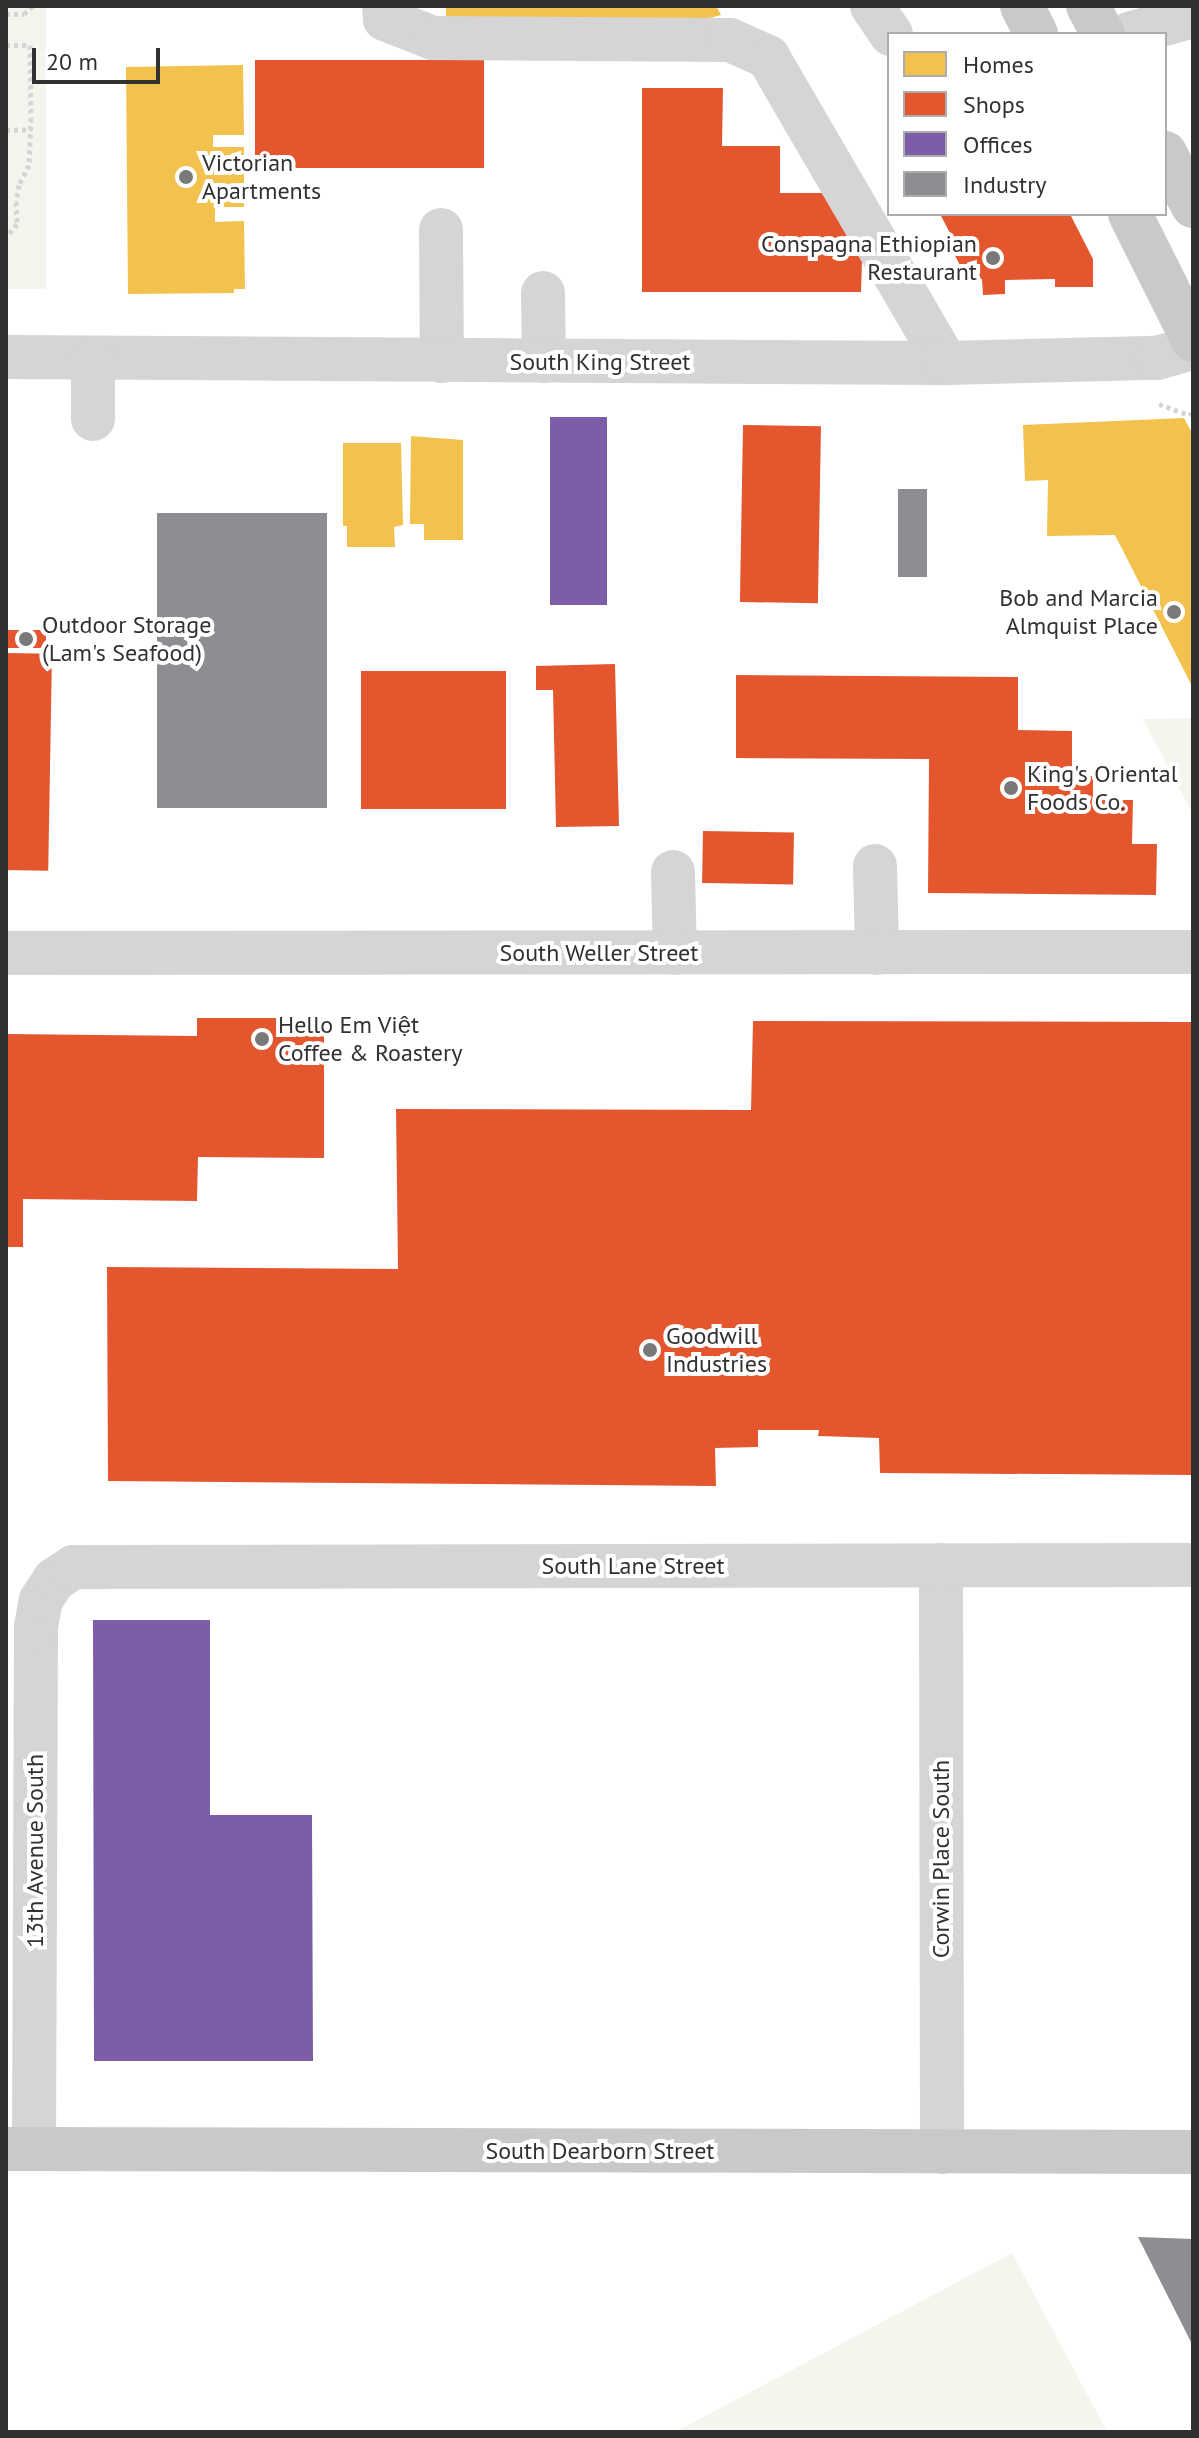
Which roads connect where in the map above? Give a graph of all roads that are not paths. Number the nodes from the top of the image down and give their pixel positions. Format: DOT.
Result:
graph roads {
  1 [pos="384,6"];
  2 [pos="872,6"];
  3 [pos="1022,6"];
  4 [pos="1088,6"];
  5 [pos="1193,16"];
  6 [pos="890,32"];
  7 [pos="1035,32"];
  8 [pos="1102,32"];
  9 [pos="1136,32"];
  10 [pos="1167,157"];
  11 [pos="1193,206"];
  12 [pos="1131,216"];
  13 [pos="441,230"];
  14 [pos="543,293"];
  15 [pos="1193,340"];
  16 [pos="1193,348"];
  17 [pos="6,357"];
  18 [pos="93,358"];
  19 [pos="442,361"];
  20 [pos="544,361"];
  21 [pos="946,363"];
  22 [pos="93,419"];
  23 [pos="875,866"];
  24 [pos="673,872"];
  25 [pos="1193,952"];
  26 [pos="6,953"];
  27 [pos="675,953"];
  28 [pos="877,953"];
  29 [pos="941,1565"];
  30 [pos="1193,1565"];
  31 [pos="73,1567"];
  32 [pos="20,2149"];
  33 [pos="942,2152"];
  34 [pos="1193,2152"];
  1 -- 21 [label="street"];
  2 -- 6 [label="street"];
  3 -- 7 [label="main road"];
  4 -- 8 [label="main road"];
  5 -- 9 [label="street"];
  10 -- 11 [label="main road"];
  12 -- 15 [label="main road"];
  13 -- 19 [label="street"];
  14 -- 20 [label="street"];
  16 -- 21 [label="street, South King Street"];
  17 -- 18 [label="street, South King Street"];
  18 -- 19 [label="street, South King Street"];
  18 -- 22 [label="street"];
  19 -- 20 [label="street, South King Street"];
  20 -- 21 [label="street, South King Street"];
  23 -- 28 [label="street"];
  24 -- 27 [label="street"];
  25 -- 28 [label="street, South Weller Street"];
  26 -- 27 [label="street, South Weller Street"];
  27 -- 28 [label="street, South Weller Street"];
  29 -- 30 [label="street, South Lane Street"];
  29 -- 31 [label="street, South Lane Street"];
  29 -- 33 [label="street, Corwin Place South"];
  31 -- 32 [label="street, 13th Avenue South"];
  32 -- 33 [label="main road, South Dearborn Street"];
  33 -- 34 [label="main road, South Dearborn Street"];
}
